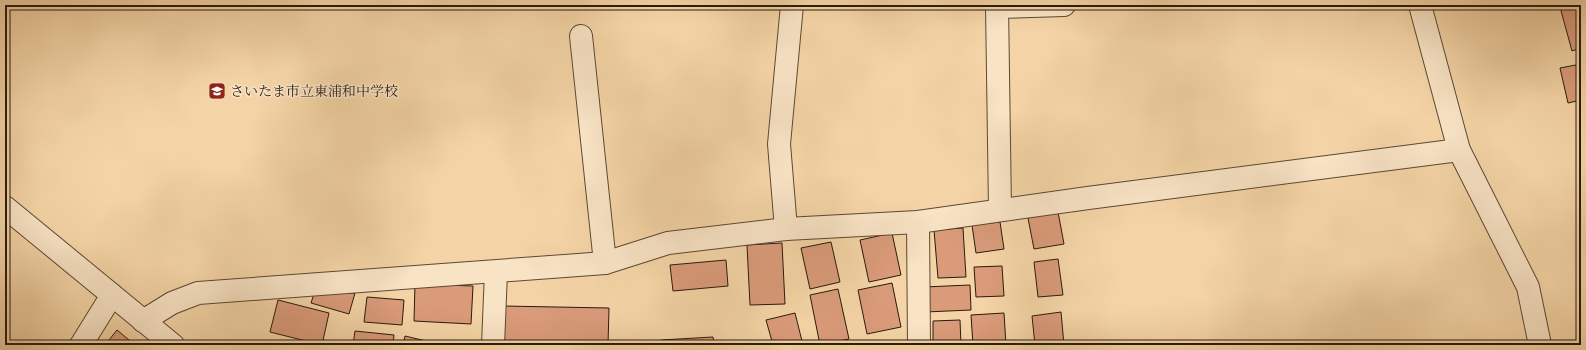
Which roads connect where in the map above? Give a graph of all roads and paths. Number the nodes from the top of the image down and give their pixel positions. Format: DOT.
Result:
graph roads {
  1 [pos="792,5"];
  2 [pos="1064,5"];
  3 [pos="1420,5"];
  4 [pos="997,6"];
  5 [pos="581,36"];
  6 [pos="1459,150"];
  7 [pos="5,207"];
  8 [pos="1000,210"];
  9 [pos="918,222"];
  10 [pos="786,229"];
  11 [pos="605,263"];
  12 [pos="496,272"];
  13 [pos="112,295"];
  14 [pos="143,321"];
  15 [pos="81,345"];
  16 [pos="173,345"];
  17 [pos="493,345"];
  18 [pos="919,345"];
  19 [pos="1540,345"];
  1 -- 10 [label="street"];
  2 -- 4 [label="street"];
  3 -- 6 [label="street"];
  4 -- 8 [label="street"];
  5 -- 11 [label="street"];
  6 -- 8 [label="street"];
  6 -- 19 [label="street"];
  7 -- 13 [label="street"];
  8 -- 9 [label="street"];
  9 -- 10 [label="street"];
  9 -- 18 [label="street"];
  10 -- 11 [label="street"];
  11 -- 12 [label="street"];
  12 -- 14 [label="street"];
  12 -- 17 [label="street"];
  13 -- 14 [label="street"];
  13 -- 15 [label="street"];
  14 -- 16 [label="street"];
}
